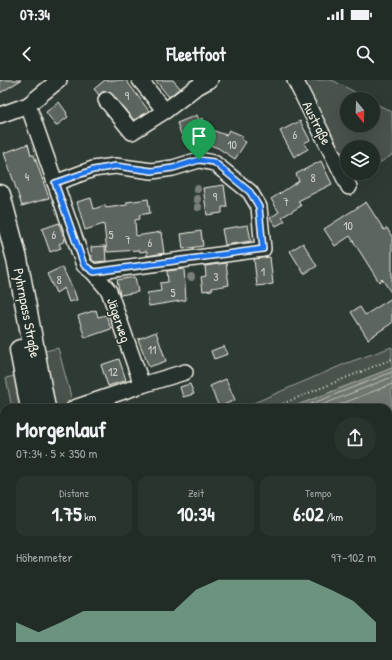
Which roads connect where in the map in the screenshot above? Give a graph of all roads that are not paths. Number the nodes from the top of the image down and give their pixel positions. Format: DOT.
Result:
graph roads {
  1 [pos="59,80"];
  2 [pos="140,80"];
  3 [pos="210,80"];
  4 [pos="295,80"];
  5 [pos="192,84"];
  6 [pos="106,100"];
  7 [pos="28,104"];
  8 [pos="165,111"];
  9 [pos="0,115"];
  10 [pos="55,183"];
  11 [pos="349,187"];
  12 [pos="0,195"];
  13 [pos="0,248"];
  14 [pos="94,272"];
  15 [pos="185,372"];
  16 [pos="142,385"];
  17 [pos="30,404"];
  18 [pos="44,404"];
  19 [pos="86,404"];
  1 -- 7 [label="street"];
  2 -- 8 [label="street"];
  3 -- 5 [label="street"];
  4 -- 11 [label="street, Austraße"];
  5 -- 8 [label="street"];
  6 -- 8 [label="street"];
  7 -- 9 [label="street"];
  7 -- 10 [label="street, Jägerweg"];
  10 -- 14 [label="street, Jägerweg"];
  10 -- 14 [label="street"];
  12 -- 18 [label="main road, Pyhrnpass Straße"];
  13 -- 17 [label="main road, Pyhrnpass Straße"];
  14 -- 16 [label="street, Jägerweg"];
  15 -- 16 [label="street"];
  16 -- 19 [label="street"];
}
